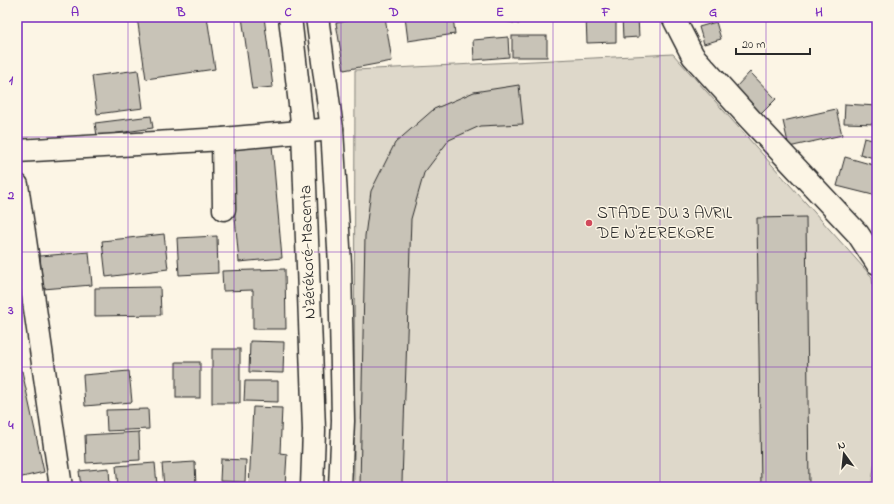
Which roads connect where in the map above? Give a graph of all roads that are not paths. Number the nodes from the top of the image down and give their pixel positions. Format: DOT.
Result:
graph roads {
  1 [pos="290,17"];
  2 [pos="317,17"];
  3 [pos="673,17"];
  4 [pos="332,129"];
  5 [pos="303,131"];
  6 [pos="223,138"];
  7 [pos="17,151"];
  8 [pos="17,185"];
  9 [pos="224,209"];
  10 [pos="877,263"];
  11 [pos="61,487"];
  12 [pos="312,487"];
  13 [pos="340,487"];
  1 -- 5 [label="main road, N'zérékoré-Macenta"];
  2 -- 4 [label="main road"];
  3 -- 10 [label="main road"];
  4 -- 5 [label="main road"];
  4 -- 13 [label="main road"];
  5 -- 6 [label="main road"];
  5 -- 12 [label="main road, N'zérékoré-Macenta"];
  6 -- 7 [label="main road"];
  6 -- 9 [label="main road"];
  8 -- 11 [label="main road"];
}
